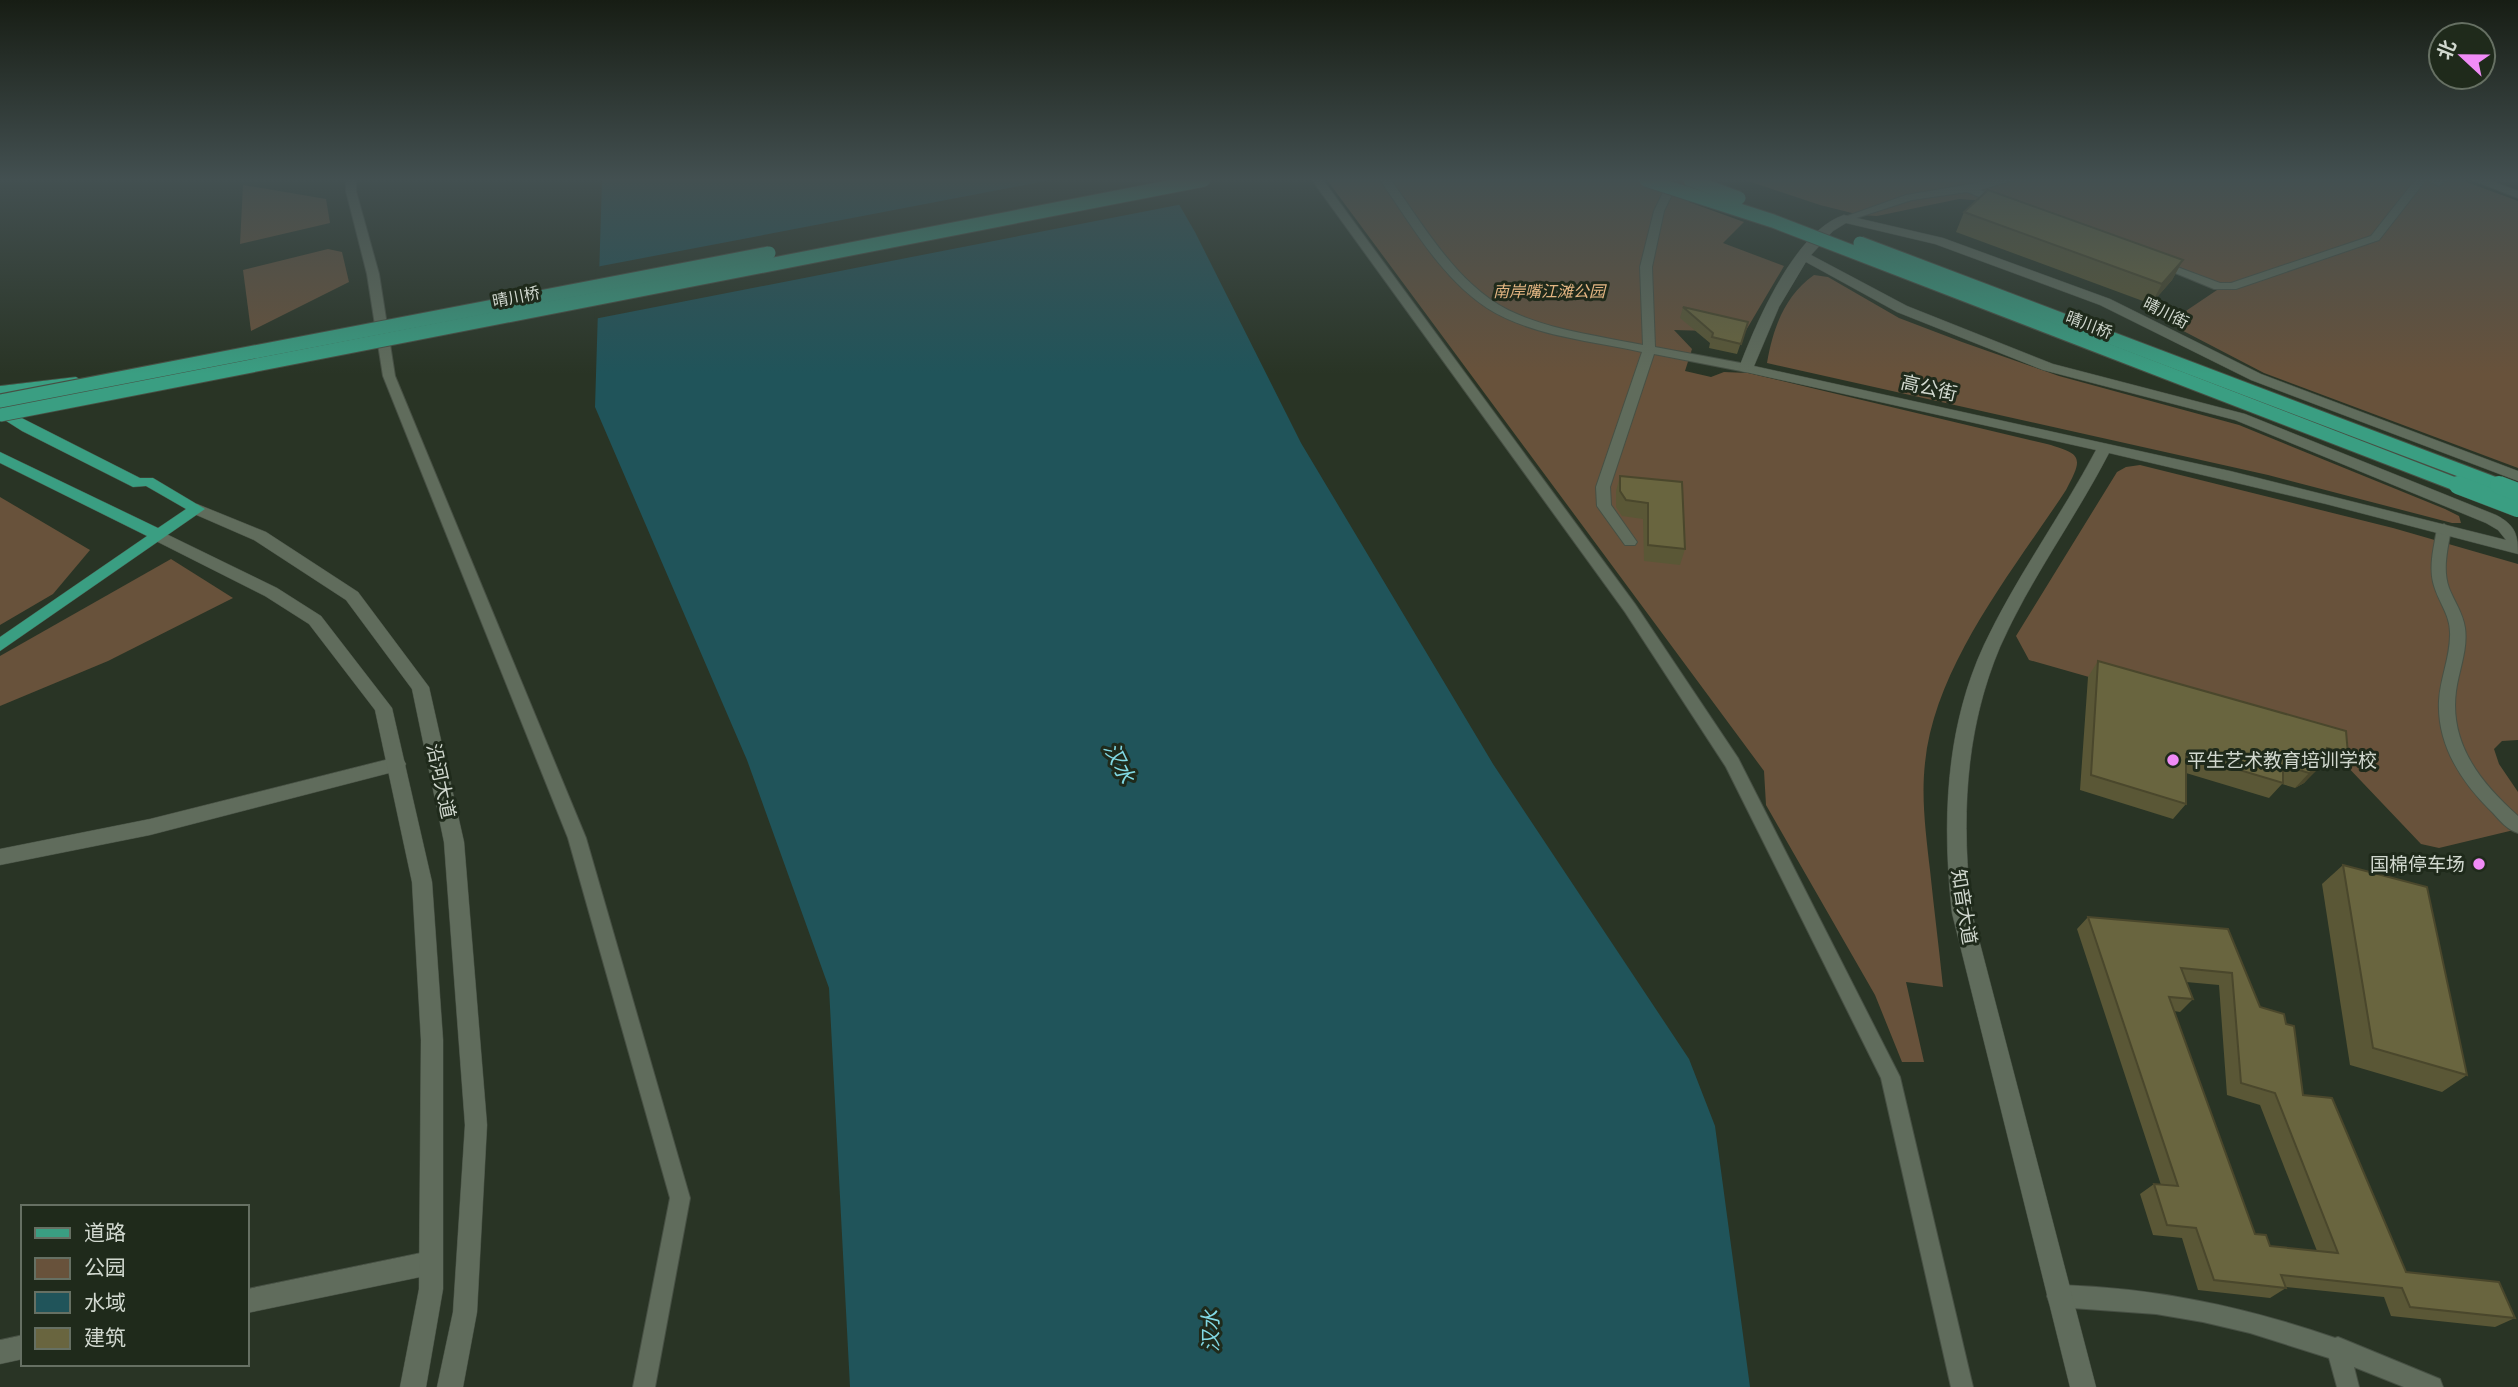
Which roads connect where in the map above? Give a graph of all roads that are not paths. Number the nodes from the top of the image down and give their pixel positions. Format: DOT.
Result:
graph roads {
  1 [pos="365,245"];
  2 [pos="810,245"];
  3 [pos="869,245"];
  4 [pos="1364,245"];
  5 [pos="1433,245"];
  6 [pos="1651,245"];
  7 [pos="1815,245"];
  8 [pos="1832,245"];
  9 [pos="1862,245"];
  10 [pos="1949,245"];
  11 [pos="2355,245"];
  12 [pos="1805,257"];
  13 [pos="2143,258"];
  14 [pos="1649,351"];
  15 [pos="1746,368"];
  16 [pos="163,370"];
  17 [pos="0,390"];
  18 [pos="0,401"];
  19 [pos="0,413"];
  20 [pos="2105,447"];
  21 [pos="0,457"];
  22 [pos="2518,476"];
  23 [pos="2518,492"];
  24 [pos="2518,508"];
  25 [pos="197,509"];
  26 [pos="2444,529"];
  27 [pos="159,535"];
  28 [pos="1630,542"];
  29 [pos="2518,547"];
  30 [pos="0,645"];
  31 [pos="397,764"];
  32 [pos="2518,826"];
  33 [pos="0,857"];
  34 [pos="430,1263"];
  35 [pos="2058,1296"];
  36 [pos="248,1301"];
  37 [pos="21,1347"];
  38 [pos="2338,1348"];
  39 [pos="0,1352"];
  40 [pos="414,1387"];
  41 [pos="450,1387"];
  42 [pos="643,1387"];
  43 [pos="1962,1387"];
  44 [pos="2083,1387"];
  45 [pos="2348,1387"];
  46 [pos="2432,1387"];
  1 -- 42 [label="lane"];
  2 -- 16 [label="main road, 晴川桥, bridge"];
  3 -- 19 [label="main road, 晴川桥, bridge"];
  4 -- 43 [label="lane"];
  5 -- 14 [label="lane, 高公街"];
  6 -- 14 [label="lane"];
  7 -- 12 [label="main road"];
  8 -- 24 [label="main road, 晴川桥, bridge"];
  9 -- 23 [label="main road, 晴川桥, bridge"];
  10 -- 22 [label="main road, 晴川街"];
  11 -- 13 [label="lane"];
  12 -- 15 [label="main road"];
  12 -- 29 [label="main road"];
  14 -- 15 [label="lane, 高公街"];
  14 -- 28 [label="lane"];
  15 -- 20 [label="main road, 高公街"];
  16 -- 17 [label="main road, bridge"];
  16 -- 18 [label="main road, 晴川桥, bridge"];
  19 -- 25 [label="main road, 沿河大道"];
  20 -- 26 [label="main road, 高公街"];
  20 -- 35 [label="main road, 知音大道"];
  21 -- 27 [label="main road, 沿河大道"];
  25 -- 27 [label="main road"];
  25 -- 41 [label="main road, 沿河大道"];
  26 -- 29 [label="main road, 高公街"];
  26 -- 32 [label="lane"];
  27 -- 30 [label="main road"];
  27 -- 31 [label="main road, 沿河大道"];
  31 -- 33 [label="main road"];
  31 -- 34 [label="main road, 沿河大道"];
  34 -- 36 [label="main road"];
  34 -- 40 [label="main road, 沿河大道"];
  35 -- 38 [label="lane"];
  35 -- 44 [label="main road, 知音大道"];
  37 -- 39 [label="main road"];
  38 -- 45 [label="lane"];
  38 -- 46 [label="lane"];
}
